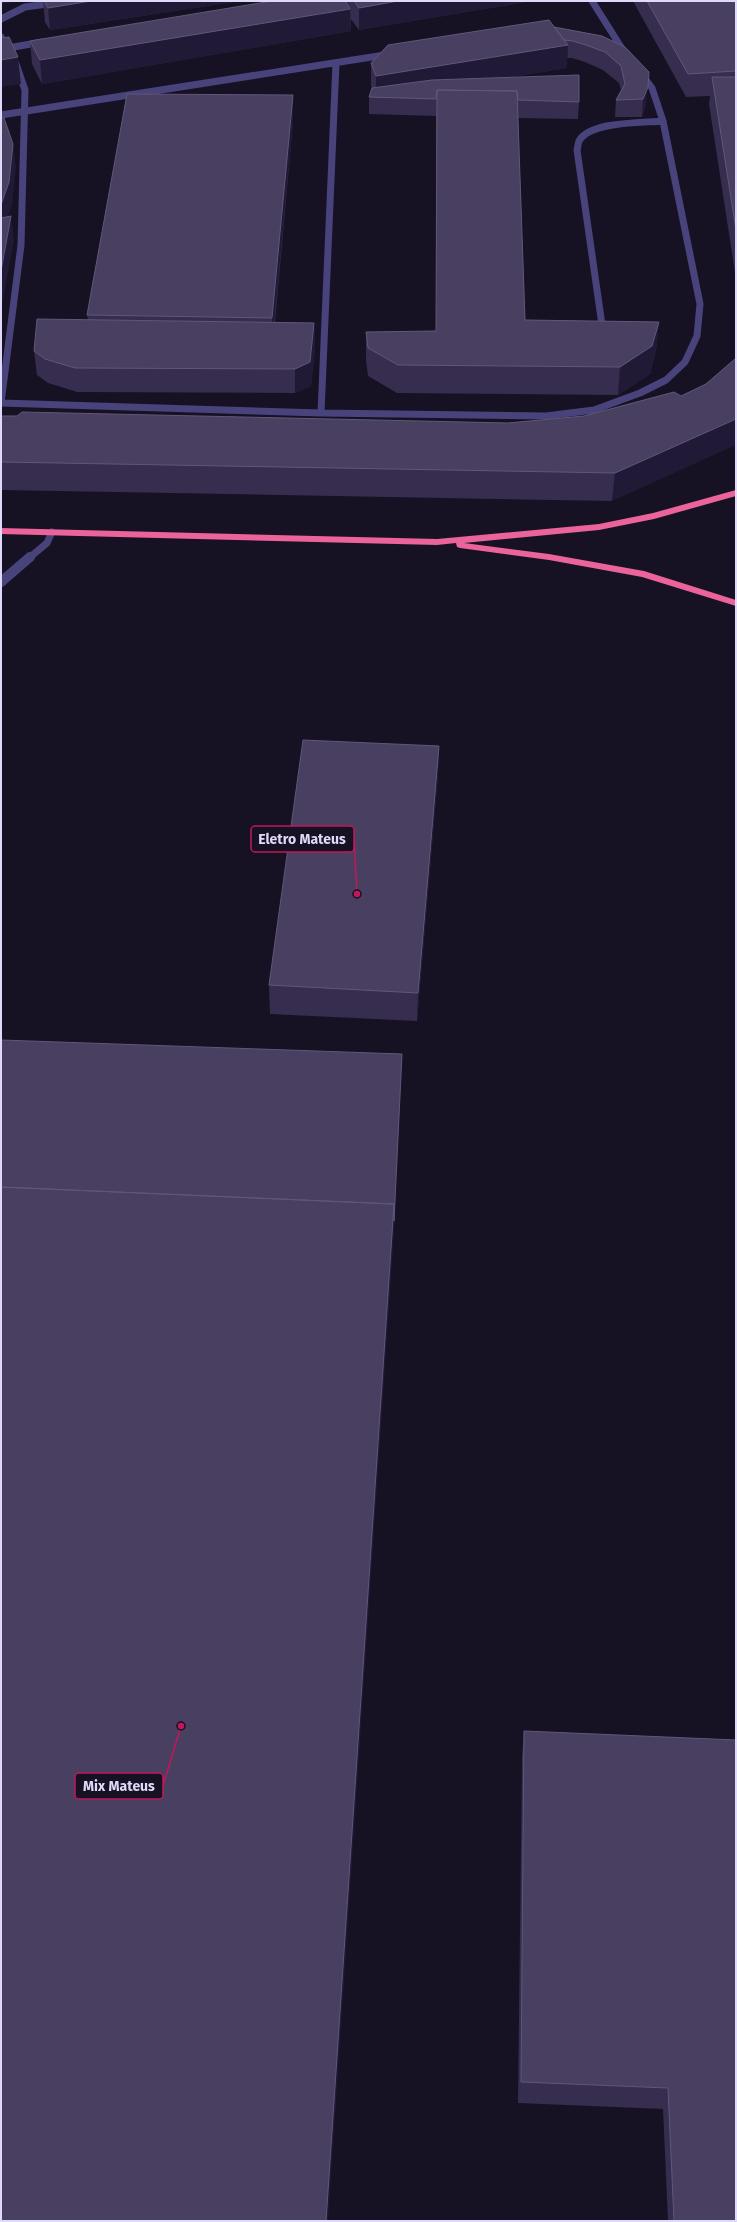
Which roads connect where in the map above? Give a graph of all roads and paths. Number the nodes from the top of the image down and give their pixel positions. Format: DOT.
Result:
graph roads {
  1 [pos="70,1"];
  2 [pos="592,1"];
  3 [pos="1,19"];
  4 [pos="1,37"];
  5 [pos="47,41"];
  6 [pos="11,53"];
  7 [pos="396,53"];
  8 [pos="336,63"];
  9 [pos="24,112"];
  10 [pos="1,115"];
  11 [pos="663,121"];
  12 [pos="602,325"];
  13 [pos="321,412"];
  14 [pos="736,493"];
  15 [pos="1,531"];
  16 [pos="52,532"];
  17 [pos="437,542"];
  18 [pos="1,582"];
  19 [pos="736,604"];
  1 -- 3 [label="lane"];
  2 -- 11 [label="lane"];
  4 -- 6 [label="lane"];
  5 -- 6 [label="lane"];
  6 -- 9 [label="lane"];
  7 -- 8 [label="lane"];
  8 -- 9 [label="lane"];
  8 -- 13 [label="lane"];
  9 -- 10 [label="lane"];
  9 -- 13 [label="lane"];
  11 -- 12 [label="lane"];
  11 -- 13 [label="lane"];
  14 -- 17 [label="highway"];
  15 -- 16 [label="highway"];
  16 -- 17 [label="highway"];
  16 -- 18 [label="lane"];
  17 -- 19 [label="highway"];
}
